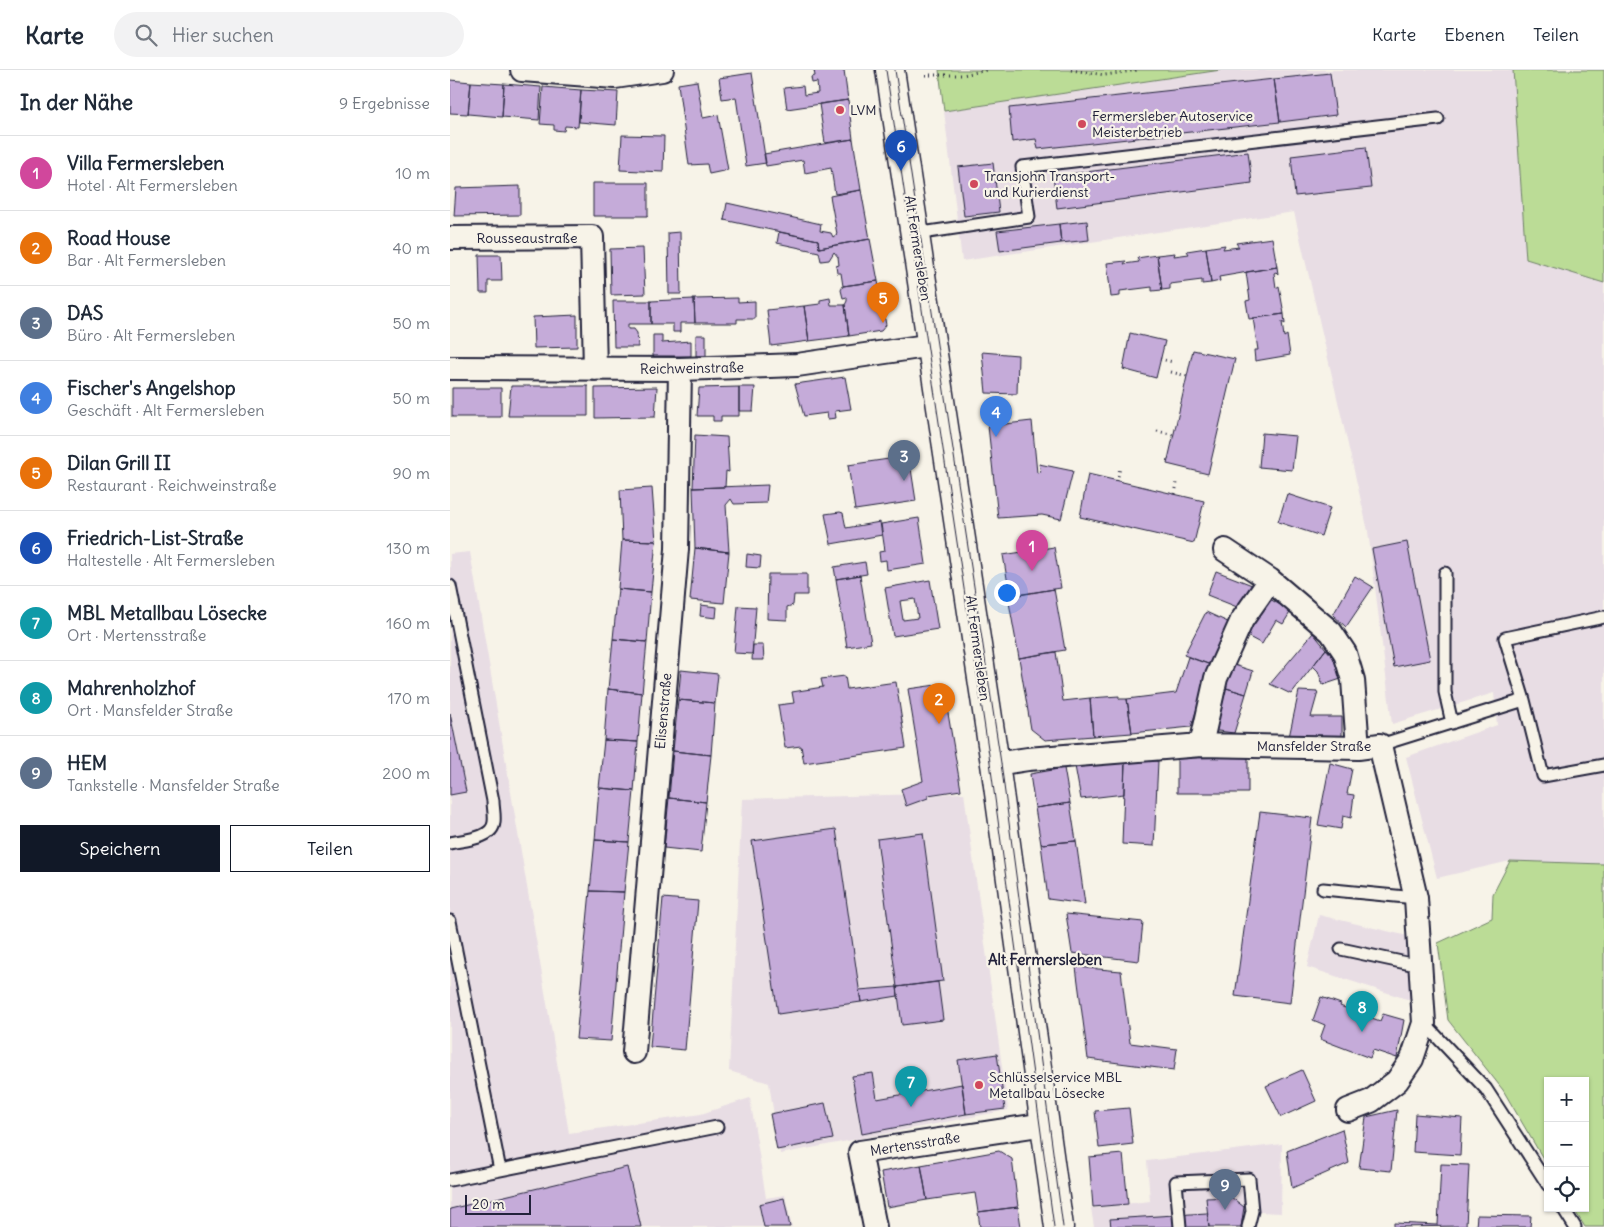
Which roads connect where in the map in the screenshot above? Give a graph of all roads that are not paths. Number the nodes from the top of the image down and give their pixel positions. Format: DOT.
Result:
graph roads {
  1 [pos="522,70"];
  2 [pos="662,70"];
  3 [pos="890,70"];
  4 [pos="1438,119"];
  5 [pos="915,234"];
  6 [pos="450,238"];
  7 [pos="932,345"];
  8 [pos="450,368"];
  9 [pos="595,369"];
  10 [pos="680,369"];
  11 [pos="1225,550"];
  12 [pos="1445,573"];
  13 [pos="1270,580"];
  14 [pos="450,586"];
  15 [pos="1604,617"];
  16 [pos="1524,700"];
  17 [pos="1452,723"];
  18 [pos="1201,745"];
  19 [pos="1369,746"];
  20 [pos="996,764"];
  21 [pos="1604,765"];
  22 [pos="450,842"];
  23 [pos="1323,889"];
  24 [pos="1416,898"];
  25 [pos="450,921"];
  26 [pos="1341,949"];
  27 [pos="1420,966"];
  28 [pos="1424,1024"];
  29 [pos="634,1052"];
  30 [pos="1348,1110"];
  31 [pos="1044,1124"];
  32 [pos="717,1127"];
  33 [pos="500,1170"];
  34 [pos="1544,1179"];
  35 [pos="450,1180"];
  36 [pos="1566,1212"];
  37 [pos="875,1227"];
  38 [pos="1059,1227"];
  39 [pos="1180,1227"];
  40 [pos="1248,1227"];
  41 [pos="1575,1227"];
  1 -- 2 [label="street"];
  3 -- 5 [label="main road, Alt Fermersleben"];
  4 -- 5 [label="lane"];
  5 -- 7 [label="main road, Alt Fermersleben"];
  6 -- 9 [label="street, Rousseaustraße"];
  7 -- 10 [label="street, Reichweinstraße"];
  7 -- 20 [label="main road, Alt Fermersleben"];
  8 -- 9 [label="street, Reichweinstraße"];
  9 -- 10 [label="street, Reichweinstraße"];
  10 -- 29 [label="street, Elisenstraße"];
  11 -- 13 [label="street"];
  12 -- 17 [label="lane"];
  13 -- 18 [label="street"];
  13 -- 19 [label="street"];
  14 -- 22 [label="lane"];
  15 -- 16 [label="lane"];
  16 -- 17 [label="lane"];
  16 -- 21 [label="lane"];
  17 -- 19 [label="lane"];
  18 -- 19 [label="street, Mansfelder Straße"];
  18 -- 20 [label="street, Mansfelder Straße"];
  19 -- 24 [label="street, Mansfelder Straße"];
  20 -- 31 [label="main road, Alt Fermersleben"];
  23 -- 24 [label="lane"];
  24 -- 27 [label="street, Mansfelder Straße"];
  25 -- 33 [label="lane"];
  26 -- 27 [label="lane"];
  27 -- 28 [label="street, Mansfelder Straße"];
  28 -- 30 [label="street, Mansfelder Straße"];
  28 -- 34 [label="lane"];
  31 -- 37 [label="street, Mertensstraße"];
  31 -- 38 [label="main road, Alt Fermersleben"];
  32 -- 33 [label="lane"];
  33 -- 35 [label="lane"];
  36 -- 41 [label="lane"];
  39 -- 40 [label="lane"];
}
